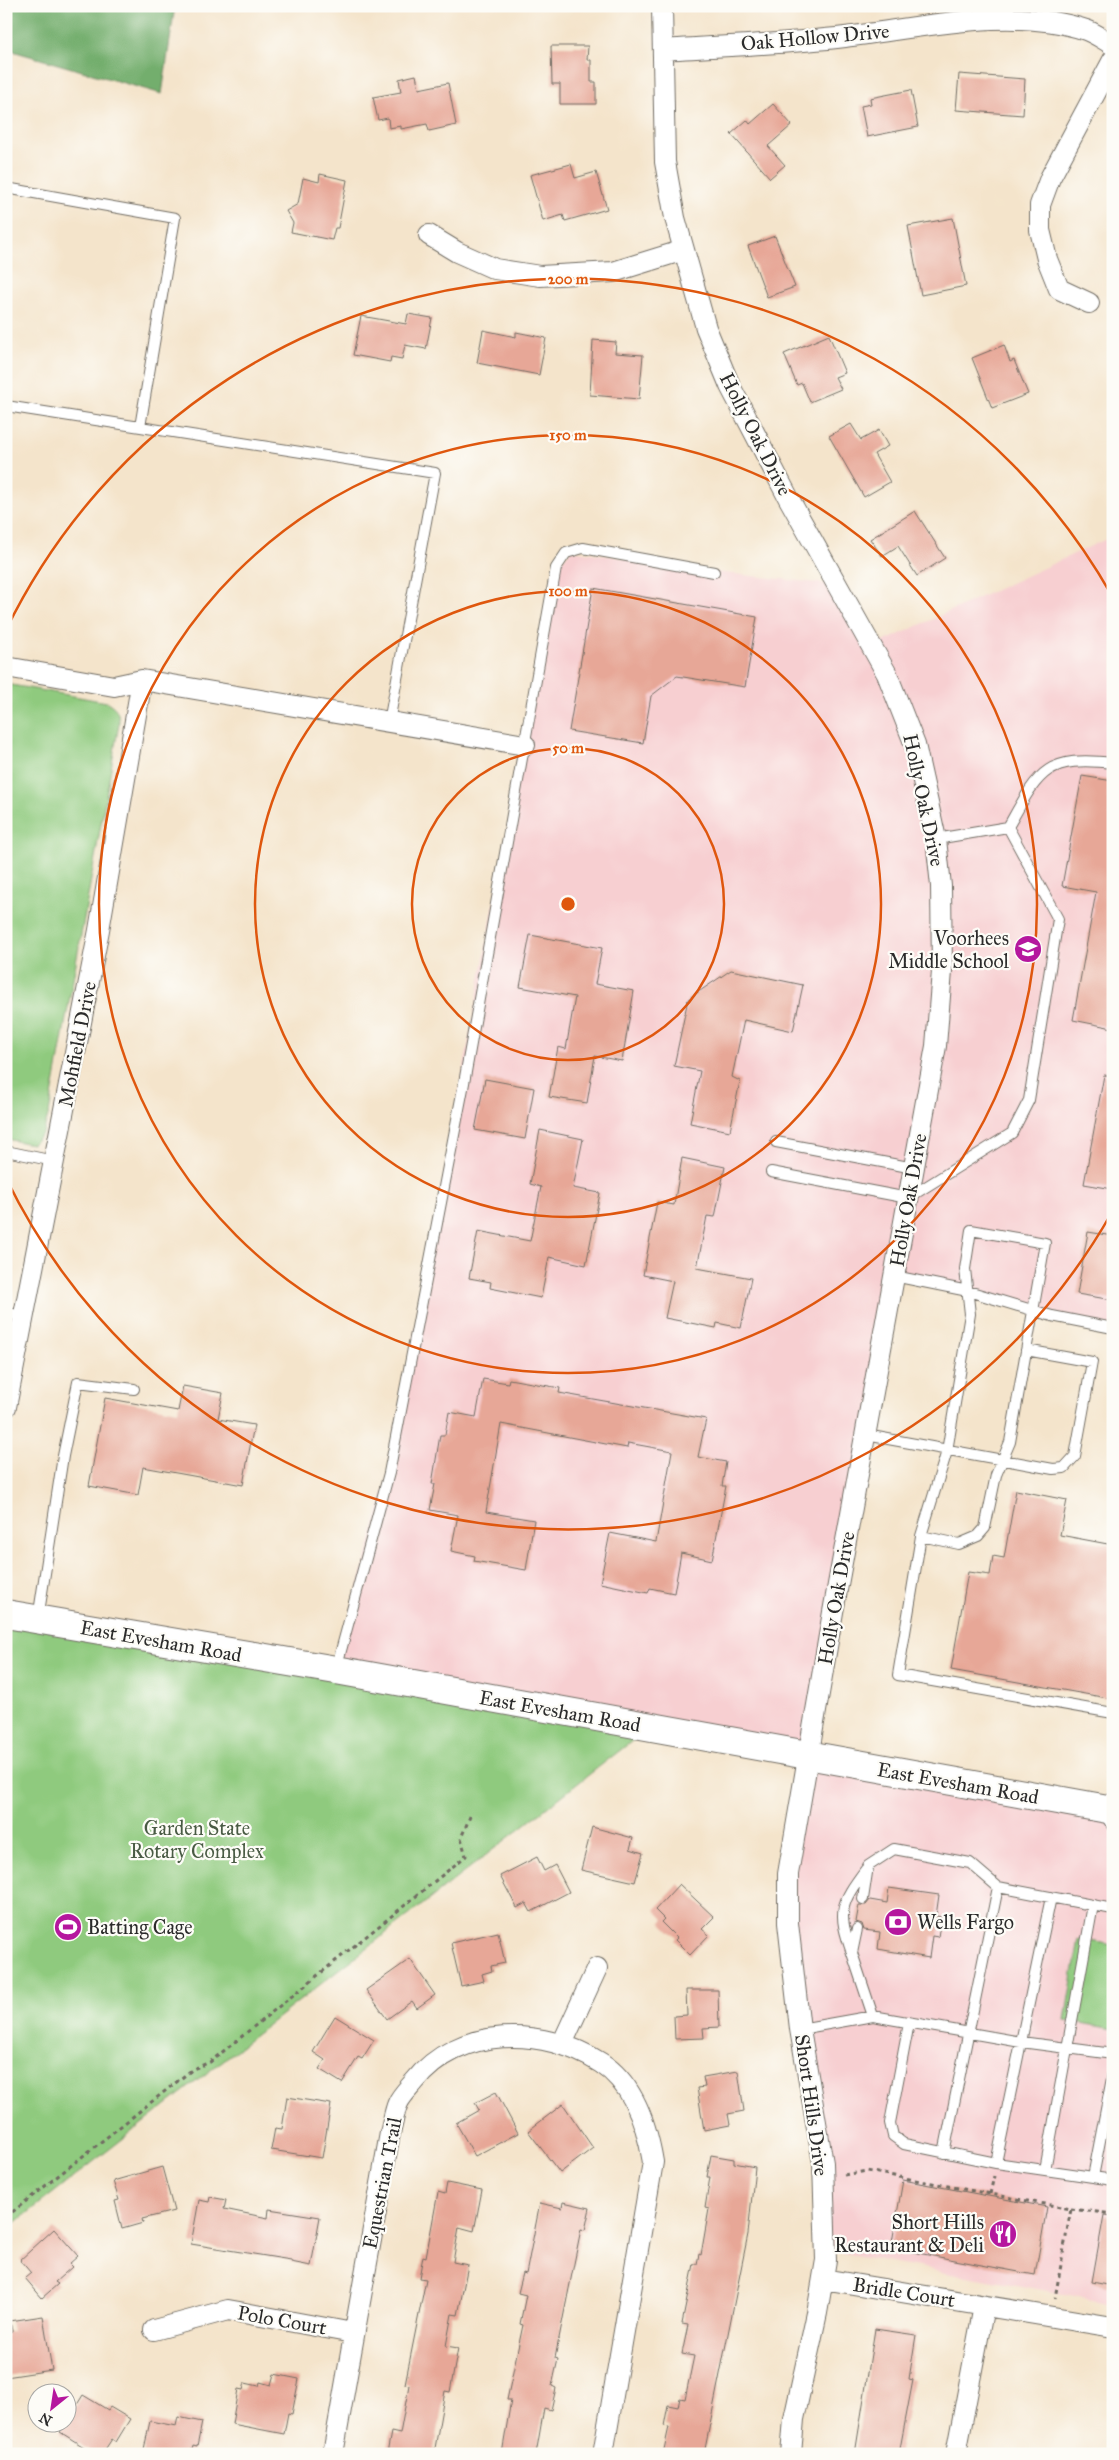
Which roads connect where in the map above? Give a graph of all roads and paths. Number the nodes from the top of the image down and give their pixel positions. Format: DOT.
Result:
graph roads {
  1 [pos="662,6"];
  2 [pos="1113,45"];
  3 [pos="663,50"];
  4 [pos="1113,60"];
  5 [pos="6,188"];
  6 [pos="429,234"];
  7 [pos="684,250"];
  8 [pos="1089,303"];
  9 [pos="6,406"];
  10 [pos="140,426"];
  11 [pos="714,572"];
  12 [pos="6,667"];
  13 [pos="142,680"];
  14 [pos="389,722"];
  15 [pos="525,745"];
  16 [pos="1113,763"];
  17 [pos="1008,827"];
  18 [pos="936,839"];
  19 [pos="776,1142"];
  20 [pos="6,1151"];
  21 [pos="54,1161"];
  22 [pos="914,1168"];
  23 [pos="771,1172"];
  24 [pos="908,1198"];
  25 [pos="894,1276"];
  26 [pos="968,1291"];
  27 [pos="1034,1310"];
  28 [pos="15,1315"];
  29 [pos="1113,1328"];
  30 [pos="1026,1350"];
  31 [pos="134,1389"];
  32 [pos="6,1407"];
  33 [pos="866,1435"];
  34 [pos="947,1451"];
  35 [pos="1002,1460"];
  36 [pos="921,1536"];
  37 [pos="6,1614"];
  38 [pos="37,1620"];
  39 [pos="336,1670"];
  40 [pos="1113,1713"];
  41 [pos="808,1755"];
  42 [pos="471,1814"];
  43 [pos="1109,1815"];
  44 [pos="868,1866"];
  45 [pos="998,1887"];
  46 [pos="1051,1897"];
  47 [pos="862,1899"];
  48 [pos="1093,1905"];
  49 [pos="1113,1909"];
  50 [pos="857,1929"];
  51 [pos="852,1953"];
  52 [pos="597,1968"];
  53 [pos="873,2016"];
  54 [pos="909,2023"];
  55 [pos="800,2029"];
  56 [pos="968,2033"];
  57 [pos="1021,2042"];
  58 [pos="562,2044"];
  59 [pos="1068,2048"];
  60 [pos="1113,2054"];
  61 [pos="1113,2073"];
  62 [pos="944,2153"];
  63 [pos="996,2163"];
  64 [pos="1045,2170"];
  65 [pos="823,2177"];
  66 [pos="1092,2177"];
  67 [pos="1113,2180"];
  68 [pos="1071,2209"];
  69 [pos="1113,2214"];
  70 [pos="6,2217"];
  71 [pos="823,2279"];
  72 [pos="984,2306"];
  73 [pos="1051,2317"];
  74 [pos="1113,2327"];
  75 [pos="154,2330"];
  76 [pos="353,2333"];
  77 [pos="333,2454"];
  78 [pos="603,2454"];
  79 [pos="791,2454"];
  80 [pos="956,2454"];
  1 -- 3 [label="street, Holly Oak Drive"];
  2 -- 3 [label="street, Oak Hollow Drive"];
  3 -- 7 [label="street, Holly Oak Drive"];
  4 -- 8 [label="street"];
  5 -- 10 [label="lane"];
  6 -- 7 [label="street"];
  7 -- 18 [label="street, Holly Oak Drive"];
  9 -- 10 [label="lane"];
  10 -- 14 [label="lane"];
  11 -- 15 [label="lane"];
  12 -- 13 [label="street"];
  13 -- 14 [label="street"];
  13 -- 21 [label="street, Mohfield Drive"];
  14 -- 15 [label="street"];
  15 -- 39 [label="lane"];
  16 -- 17 [label="lane"];
  17 -- 18 [label="lane"];
  17 -- 24 [label="lane"];
  18 -- 22 [label="street, Holly Oak Drive"];
  19 -- 22 [label="lane"];
  20 -- 21 [label="lane"];
  21 -- 28 [label="street, Mohfield Drive"];
  22 -- 24 [label="street, Holly Oak Drive"];
  23 -- 24 [label="lane"];
  24 -- 25 [label="street, Holly Oak Drive"];
  25 -- 26 [label="lane"];
  25 -- 33 [label="street, Holly Oak Drive"];
  26 -- 27 [label="lane"];
  26 -- 27 [label="lane"];
  26 -- 34 [label="lane"];
  27 -- 29 [label="lane"];
  27 -- 30 [label="lane"];
  28 -- 32 [label="street, Mohfield Drive"];
  30 -- 35 [label="lane"];
  30 -- 35 [label="lane"];
  31 -- 38 [label="lane"];
  33 -- 34 [label="lane"];
  33 -- 41 [label="street, Holly Oak Drive"];
  34 -- 35 [label="lane"];
  34 -- 36 [label="lane"];
  35 -- 36 [label="lane"];
  36 -- 40 [label="lane"];
  37 -- 38 [label="main road, East Evesham Road"];
  38 -- 39 [label="main road, East Evesham Road"];
  39 -- 41 [label="main road, East Evesham Road"];
  41 -- 43 [label="main road, East Evesham Road"];
  41 -- 55 [label="street, Short Hills Drive"];
  42 -- 70 [label="path"];
  44 -- 45 [label="lane"];
  44 -- 47 [label="lane"];
  44 -- 51 [label="lane"];
  45 -- 46 [label="lane"];
  45 -- 56 [label="lane"];
  46 -- 48 [label="lane"];
  46 -- 57 [label="lane"];
  48 -- 49 [label="lane"];
  48 -- 59 [label="lane"];
  50 -- 51 [label="lane"];
  51 -- 53 [label="lane"];
  52 -- 58 [label="street"];
  53 -- 54 [label="lane"];
  53 -- 55 [label="lane"];
  54 -- 56 [label="lane"];
  54 -- 62 [label="lane"];
  55 -- 65 [label="street, Short Hills Drive"];
  56 -- 57 [label="lane"];
  56 -- 62 [label="lane"];
  57 -- 59 [label="lane"];
  57 -- 63 [label="lane"];
  58 -- 76 [label="street, Equestrian Trail"];
  58 -- 78 [label="street, Equestrian Trail"];
  59 -- 60 [label="lane"];
  59 -- 64 [label="lane"];
  61 -- 66 [label="lane"];
  62 -- 63 [label="lane"];
  63 -- 64 [label="lane"];
  64 -- 66 [label="lane"];
  65 -- 68 [label="path"];
  65 -- 71 [label="street, Short Hills Drive"];
  66 -- 67 [label="lane"];
  68 -- 69 [label="path"];
  68 -- 73 [label="path"];
  71 -- 72 [label="street, Bridle Court"];
  71 -- 79 [label="street, Short Hills Drive"];
  72 -- 73 [label="street, Bridle Court"];
  72 -- 80 [label="street, Bridle Court"];
  73 -- 74 [label="street, Bridle Court"];
  75 -- 76 [label="street, Polo Court"];
  76 -- 77 [label="street, Equestrian Trail"];
}
